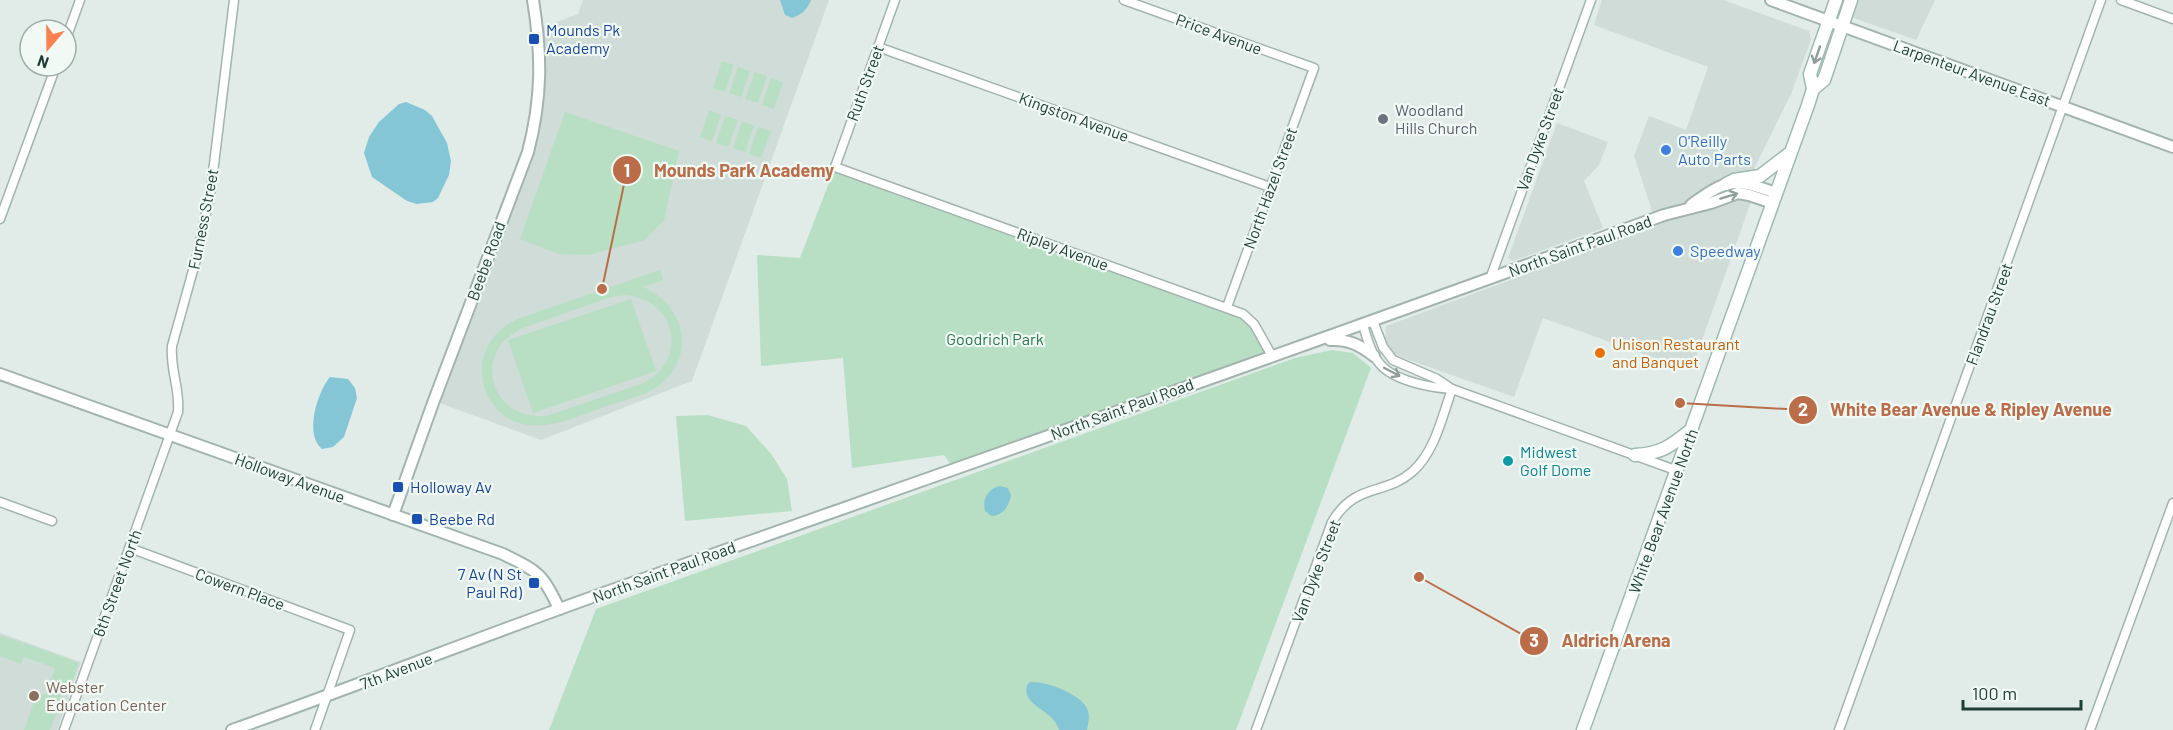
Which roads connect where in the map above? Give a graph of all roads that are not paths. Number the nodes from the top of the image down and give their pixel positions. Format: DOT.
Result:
graph roads {
  1 [pos="80,0"];
  2 [pos="234,0"];
  3 [pos="533,0"];
  4 [pos="895,0"];
  5 [pos="1124,0"];
  6 [pos="1592,0"];
  7 [pos="1771,0"];
  8 [pos="1836,0"];
  9 [pos="1851,0"];
  10 [pos="2101,0"];
  11 [pos="2121,0"];
  12 [pos="74,18"];
  13 [pos="2173,19"];
  14 [pos="1828,21"];
  15 [pos="1842,26"];
  16 [pos="878,47"];
  17 [pos="1314,68"];
  18 [pos="52,78"];
  19 [pos="1813,89"];
  20 [pos="2063,107"];
  21 [pos="2173,147"];
  22 [pos="1791,153"];
  23 [pos="835,167"];
  24 [pos="1726,184"];
  25 [pos="1270,187"];
  26 [pos="1775,198"];
  27 [pos="1686,208"];
  28 [pos="0,219"];
  29 [pos="1490,279"];
  30 [pos="1227,307"];
  31 [pos="1368,323"];
  32 [pos="1318,340"];
  33 [pos="1272,356"];
  34 [pos="1374,356"];
  35 [pos="0,374"];
  36 [pos="1452,389"];
  37 [pos="1693,428"];
  38 [pos="171,435"];
  39 [pos="1635,455"];
  40 [pos="1678,471"];
  41 [pos="0,502"];
  42 [pos="2173,503"];
  43 [pos="393,515"];
  44 [pos="52,520"];
  45 [pos="130,548"];
  46 [pos="559,609"];
  47 [pos="327,697"];
  48 [pos="64,730"];
  49 [pos="232,730"];
  50 [pos="315,730"];
  51 [pos="1256,730"];
  52 [pos="1583,730"];
  53 [pos="1839,730"];
  54 [pos="2090,730"];
  1 -- 12 [label="street"];
  2 -- 38 [label="street, Furness Street"];
  3 -- 43 [label="street, Beebe Road"];
  4 -- 16 [label="street, Ruth Street"];
  5 -- 17 [label="street, Price Avenue"];
  6 -- 29 [label="street, Van Dyke Street"];
  7 -- 14 [label="street, Larpenteur Avenue East"];
  8 -- 14 [label="main road, White Bear Avenue North"];
  9 -- 15 [label="main road, White Bear Avenue North"];
  10 -- 20 [label="street, Flandrau Street"];
  11 -- 13 [label="street"];
  14 -- 15 [label="street, Larpenteur Avenue East"];
  14 -- 19 [label="main road, White Bear Avenue North, one-way"];
  15 -- 19 [label="main road, White Bear Avenue North"];
  15 -- 20 [label="street, Larpenteur Avenue East"];
  16 -- 23 [label="street, Ruth Street"];
  16 -- 25 [label="street, Kingston Avenue"];
  17 -- 25 [label="street, North Hazel Street"];
  18 -- 28 [label="street"];
  19 -- 22 [label="main road, White Bear Avenue North"];
  20 -- 21 [label="street, Larpenteur Avenue East"];
  20 -- 53 [label="street, Flandrau Street"];
  22 -- 24 [label="main road"];
  22 -- 26 [label="main road, White Bear Avenue North"];
  23 -- 30 [label="street, Ripley Avenue"];
  24 -- 26 [label="street"];
  24 -- 27 [label="street, North Saint Paul Road"];
  25 -- 30 [label="street, North Hazel Street"];
  27 -- 26 [label="street, North Saint Paul Road, one-way"];
  26 -- 37 [label="main road, White Bear Avenue North"];
  27 -- 29 [label="street, North Saint Paul Road"];
  29 -- 31 [label="street, North Saint Paul Road"];
  30 -- 33 [label="street, Ripley Avenue"];
  31 -- 32 [label="street, North Saint Paul Road"];
  31 -- 34 [label="street"];
  31 -- 36 [label="street"];
  32 -- 33 [label="street, North Saint Paul Road"];
  32 -- 34 [label="street"];
  33 -- 46 [label="street, North Saint Paul Road"];
  34 -- 36 [label="street, one-way"];
  35 -- 38 [label="street, Holloway Avenue"];
  36 -- 39 [label="street"];
  36 -- 51 [label="street, Van Dyke Street"];
  37 -- 39 [label="main road"];
  37 -- 40 [label="main road, White Bear Avenue North"];
  38 -- 43 [label="street, Holloway Avenue"];
  38 -- 45 [label="street, 6th Street North"];
  39 -- 40 [label="street"];
  40 -- 52 [label="main road, White Bear Avenue North"];
  41 -- 44 [label="street"];
  42 -- 54 [label="street"];
  43 -- 46 [label="street, Holloway Avenue"];
  45 -- 47 [label="street, Cowern Place"];
  45 -- 48 [label="street, 6th Street North"];
  46 -- 47 [label="street, 7th Avenue"];
  47 -- 49 [label="street, 7th Avenue"];
  47 -- 50 [label="street"];
}
